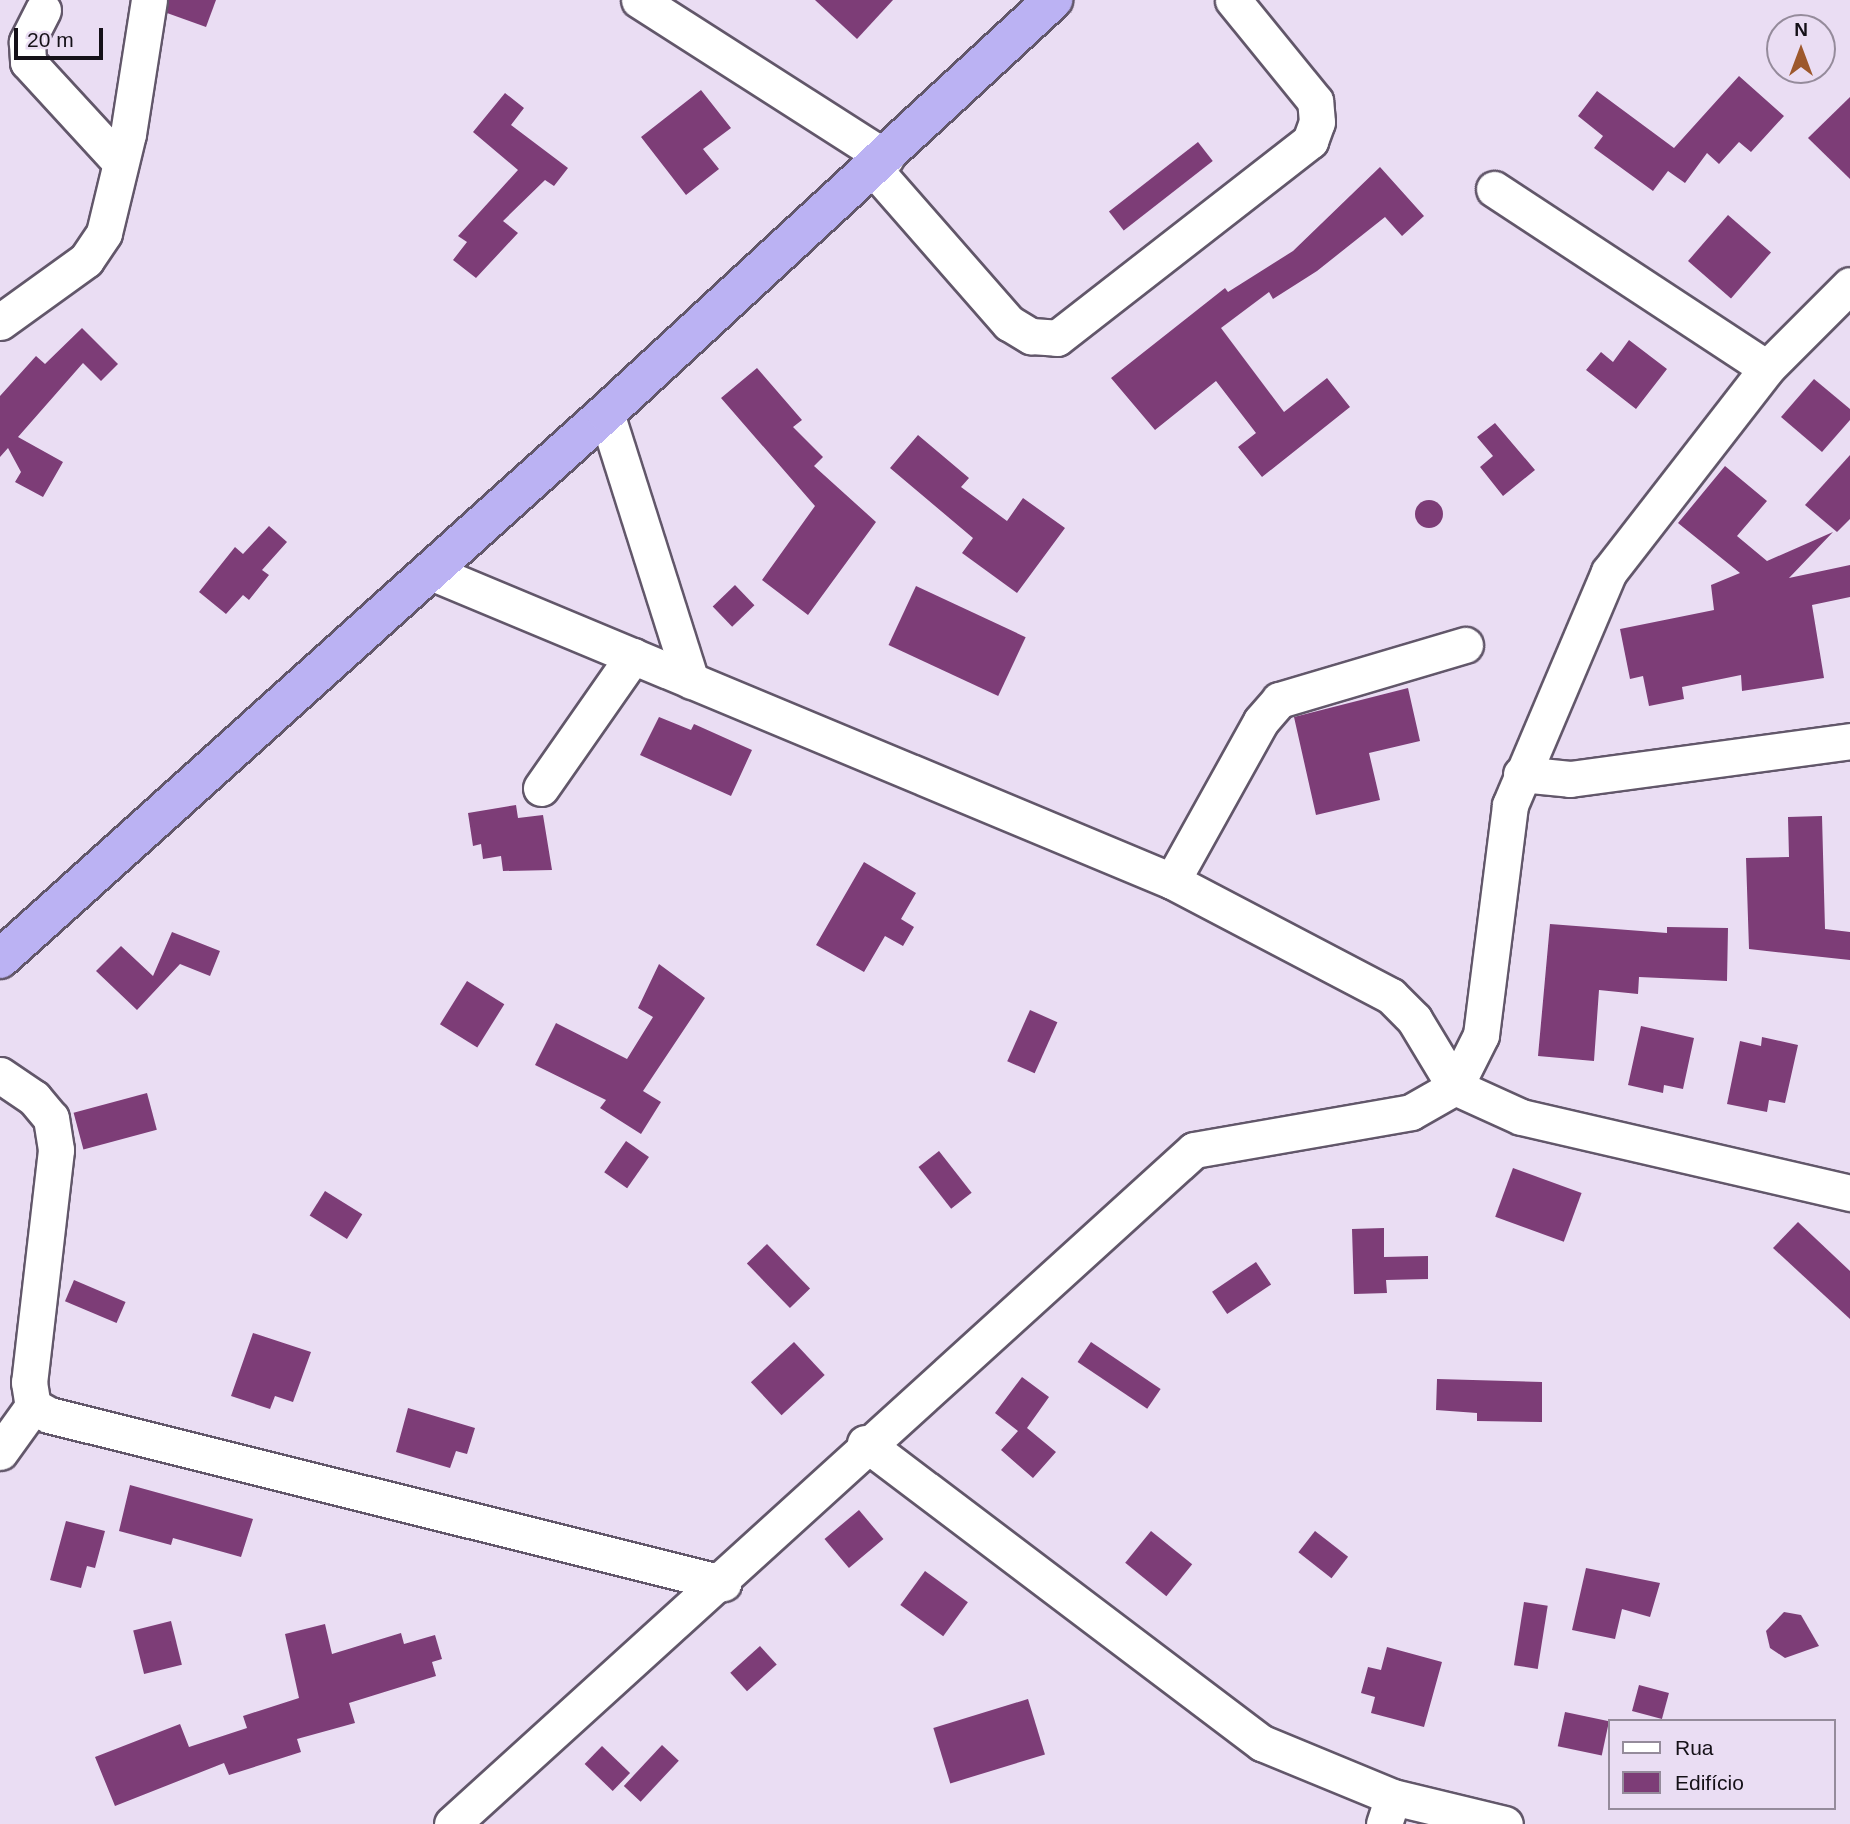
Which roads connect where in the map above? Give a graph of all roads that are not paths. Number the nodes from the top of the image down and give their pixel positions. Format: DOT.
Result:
graph roads {
  1 [pos="149,0"];
  2 [pos="639,0"];
  3 [pos="1053,0"];
  4 [pos="1233,0"];
  5 [pos="43,10"];
  6 [pos="690,14"];
  7 [pos="118,160"];
  8 [pos="880,163"];
  9 [pos="1494,189"];
  10 [pos="1850,285"];
  11 [pos="0,321"];
  12 [pos="1766,368"];
  13 [pos="606,413"];
  14 [pos="431,572"];
  15 [pos="1465,645"];
  16 [pos="633,656"];
  17 [pos="691,681"];
  18 [pos="1850,741"];
  19 [pos="1521,774"];
  20 [pos="541,788"];
  21 [pos="1172,881"];
  22 [pos="0,960"];
  23 [pos="0,1075"];
  24 [pos="1455,1087"];
  25 [pos="1850,1193"];
  26 [pos="33,1406"];
  27 [pos="865,1443"];
  28 [pos="0,1452"];
  29 [pos="723,1583"];
  30 [pos="1389,1810"];
  31 [pos="452,1824"];
  32 [pos="1505,1824"];
  1 -- 7 [label="street"];
  2 -- 6 [label="street"];
  3 -- 8 [label="highway"];
  4 -- 8 [label="street"];
  5 -- 7 [label="street"];
  6 -- 8 [label="street"];
  7 -- 11 [label="street"];
  8 -- 13 [label="highway"];
  9 -- 12 [label="street"];
  10 -- 12 [label="street"];
  12 -- 19 [label="street"];
  13 -- 14 [label="highway"];
  13 -- 17 [label="street"];
  14 -- 16 [label="street"];
  14 -- 22 [label="highway"];
  15 -- 21 [label="street"];
  16 -- 17 [label="street"];
  16 -- 20 [label="street"];
  17 -- 21 [label="street"];
  18 -- 19 [label="street"];
  19 -- 24 [label="street"];
  21 -- 24 [label="street"];
  23 -- 26 [label="street"];
  24 -- 25 [label="street"];
  24 -- 27 [label="street"];
  26 -- 28 [label="street"];
  26 -- 29 [label="street"];
  27 -- 29 [label="street"];
  27 -- 30 [label="street"];
  29 -- 31 [label="street"];
  30 -- 32 [label="street"];
}
